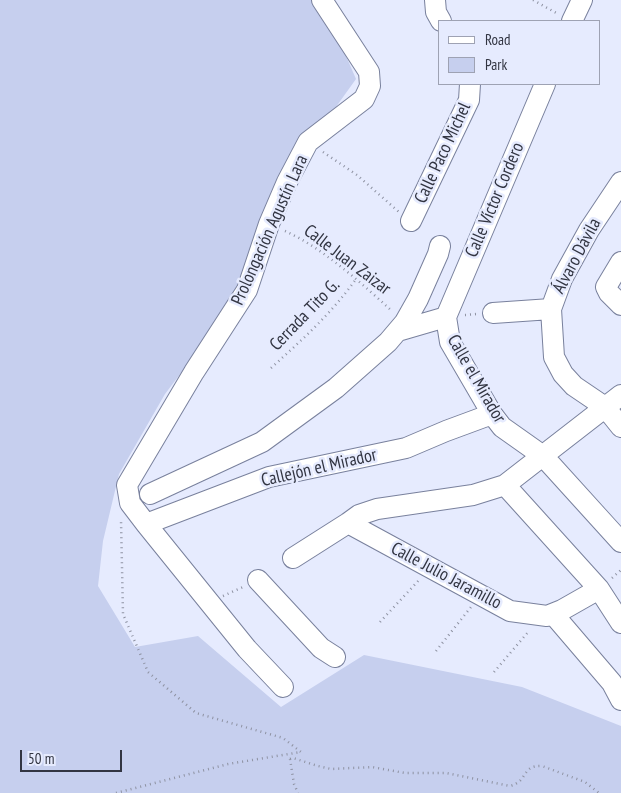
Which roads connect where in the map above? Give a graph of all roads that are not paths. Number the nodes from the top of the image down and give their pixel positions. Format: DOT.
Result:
graph roads {
  1 [pos="322,0"];
  2 [pos="434,0"];
  3 [pos="582,0"];
  4 [pos="568,19"];
  5 [pos="440,20"];
  6 [pos="470,85"];
  7 [pos="545,85"];
  8 [pos="621,182"];
  9 [pos="411,221"];
  10 [pos="440,246"];
  11 [pos="621,262"];
  12 [pos="621,305"];
  13 [pos="551,309"];
  14 [pos="493,313"];
  15 [pos="446,317"];
  16 [pos="402,327"];
  17 [pos="621,394"];
  18 [pos="605,407"];
  19 [pos="492,414"];
  20 [pos="621,427"];
  21 [pos="544,456"];
  22 [pos="505,485"];
  23 [pos="150,494"];
  24 [pos="348,523"];
  25 [pos="146,524"];
  26 [pos="621,542"];
  27 [pos="293,558"];
  28 [pos="258,580"];
  29 [pos="599,589"];
  30 [pos="550,615"];
  31 [pos="621,623"];
  32 [pos="334,658"];
  33 [pos="284,687"];
  34 [pos="621,700"];
  1 -- 25 [label="street, Prolongación Agustín Lara"];
  2 -- 5 [label="street"];
  3 -- 4 [label="street"];
  6 -- 9 [label="street, Calle Paco Michel"];
  7 -- 15 [label="street, Calle Víctor Cordero"];
  8 -- 13 [label="street, Álvaro Dávila"];
  10 -- 16 [label="street"];
  11 -- 12 [label="street"];
  13 -- 14 [label="street"];
  13 -- 18 [label="street, Álvaro Dávila"];
  15 -- 16 [label="street"];
  15 -- 19 [label="street, Calle el Mirador"];
  16 -- 23 [label="street"];
  17 -- 18 [label="street"];
  18 -- 20 [label="street, Álvaro Dávila"];
  18 -- 21 [label="street"];
  19 -- 21 [label="street, Calle el Mirador"];
  19 -- 25 [label="street, Callejón el Mirador"];
  21 -- 22 [label="street"];
  21 -- 26 [label="street, Calle el Mirador"];
  22 -- 24 [label="street"];
  22 -- 29 [label="street"];
  24 -- 27 [label="street"];
  24 -- 30 [label="street, Calle Julio Jaramillo"];
  25 -- 33 [label="street"];
  28 -- 32 [label="street"];
  29 -- 30 [label="street"];
  29 -- 31 [label="street"];
  30 -- 34 [label="street"];
}
